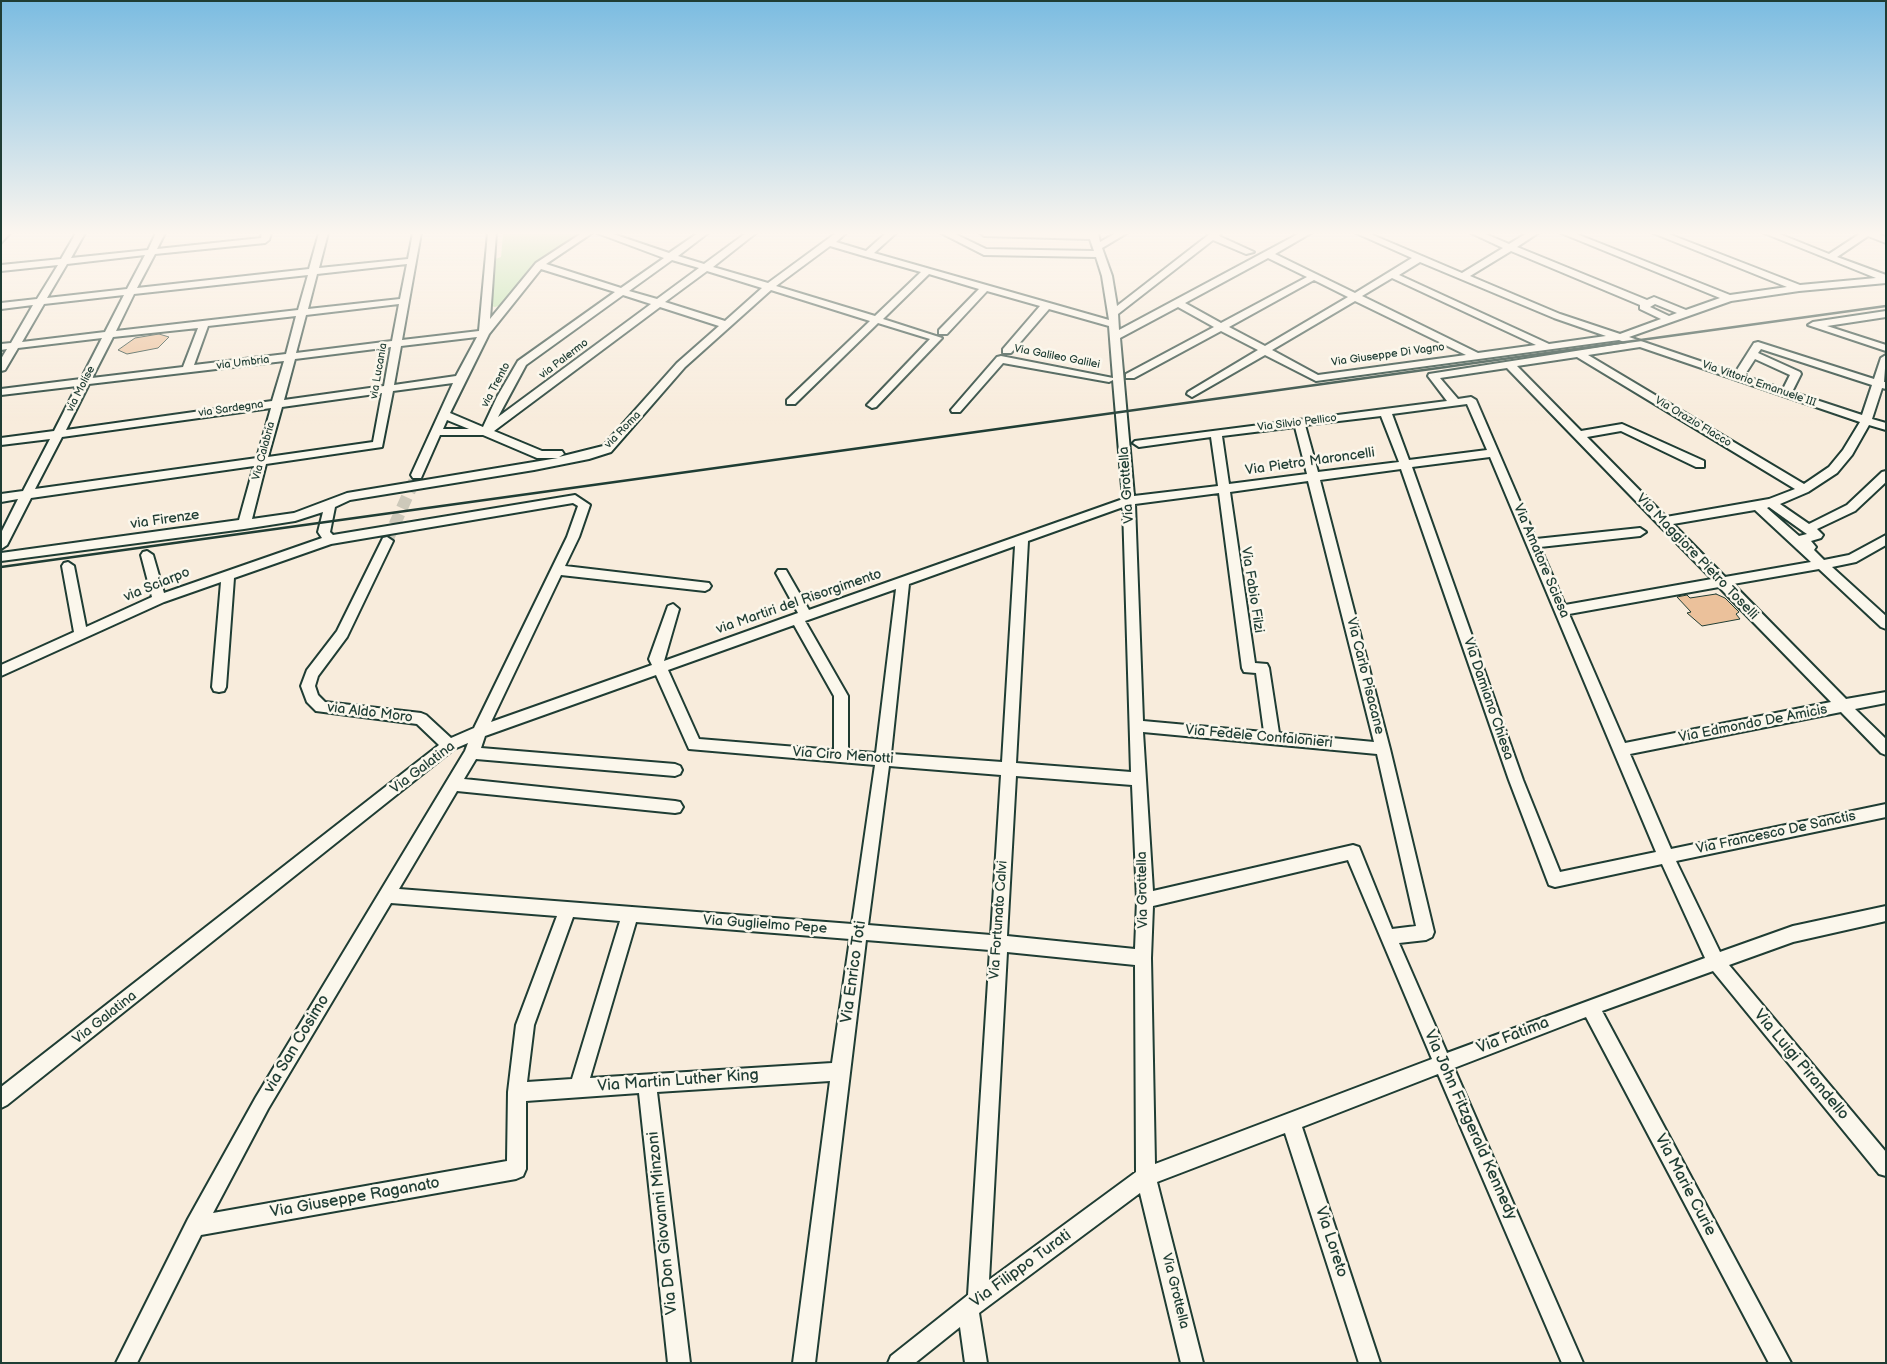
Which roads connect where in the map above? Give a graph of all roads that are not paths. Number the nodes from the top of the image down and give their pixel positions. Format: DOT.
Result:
graph roads {
  1 [pos="44,297"];
  2 [pos="89,297"];
  3 [pos="129,297"];
  4 [pos="306,297"];
  5 [pos="405,297"];
  6 [pos="487,297"];
  7 [pos="513,297"];
  8 [pos="615,297"];
  9 [pos="642,297"];
  10 [pos="666,297"];
  11 [pos="758,297"];
  12 [pos="801,297"];
  13 [pos="900,297"];
  14 [pos="977,297"];
  15 [pos="1016,297"];
  16 [pos="1109,297"];
  17 [pos="1134,297"];
  18 [pos="1190,297"];
  19 [pos="1276,297"];
  20 [pos="1439,297"];
  21 [pos="1509,297"];
  22 [pos="1630,297"];
  23 [pos="1726,297"];
  24 [pos="1738,297"];
  25 [pos="1354,298"];
  26 [pos="1729,298"];
  27 [pos="404,301"];
  28 [pos="41,302"];
  29 [pos="659,302"];
  30 [pos="1178,303"];
  31 [pos="1648,304"];
  32 [pos="1,306"];
  33 [pos="1046,306"];
  34 [pos="302,313"];
  35 [pos="1113,313"];
  36 [pos="1685,313"];
  37 [pos="1886,314"];
  38 [pos="876,319"];
  39 [pos="1670,320"];
  40 [pos="204,324"];
  41 [pos="1114,324"];
  42 [pos="727,325"];
  43 [pos="1221,326"];
  44 [pos="484,333"];
  45 [pos="109,335"];
  46 [pos="940,335"];
  47 [pos="1114,337"];
  48 [pos="1620,337"];
  49 [pos="1636,343"];
  50 [pos="396,345"];
  51 [pos="15,346"];
  52 [pos="1546,346"];
  53 [pos="1,347"];
  54 [pos="1886,348"];
  55 [pos="1756,349"];
  56 [pos="1266,351"];
  57 [pos="1004,355"];
  58 [pos="1474,355"];
  59 [pos="1582,355"];
  60 [pos="289,358"];
  61 [pos="1886,358"];
  62 [pos="1509,364"];
  63 [pos="1,368"];
  64 [pos="186,369"];
  65 [pos="1130,376"];
  66 [pos="1738,377"];
  67 [pos="460,378"];
  68 [pos="1109,379"];
  69 [pos="85,382"];
  70 [pos="1881,384"];
  71 [pos="388,389"];
  72 [pos="1,392"];
  73 [pos="1786,393"];
  74 [pos="1192,394"];
  75 [pos="502,397"];
  76 [pos="529,402"];
  77 [pos="791,402"];
  78 [pos="1454,402"];
  79 [pos="276,403"];
  80 [pos="872,405"];
  81 [pos="956,410"];
  82 [pos="1385,412"];
  83 [pos="445,415"];
  84 [pos="1866,420"];
  85 [pos="1299,422"];
  86 [pos="1886,426"];
  87 [pos="469,429"];
  88 [pos="437,431"];
  89 [pos="487,431"];
  90 [pos="1216,433"];
  91 [pos="58,434"];
  92 [pos="1580,435"];
  93 [pos="1,442"];
  94 [pos="1140,443"];
  95 [pos="513,446"];
  96 [pos="429,449"];
  97 [pos="1494,452"];
  98 [pos="521,455"];
  99 [pos="541,455"];
  100 [pos="589,455"];
  101 [pos="261,462"];
  102 [pos="1406,464"];
  103 [pos="1700,464"];
  104 [pos="534,466"];
  105 [pos="509,470"];
  106 [pos="417,475"];
  107 [pos="1886,475"];
  108 [pos="1315,476"];
  109 [pos="1224,488"];
  110 [pos="1804,489"];
  111 [pos="28,495"];
  112 [pos="1,498"];
  113 [pos="1129,501"];
  114 [pos="1764,504"];
  115 [pos="330,505"];
  116 [pos="1664,522"];
  117 [pos="244,525"];
  118 [pos="1808,529"];
  119 [pos="1640,532"];
  120 [pos="1022,539"];
  121 [pos="1886,539"];
  122 [pos="330,540"];
  123 [pos="387,541"];
  124 [pos="1534,543"];
  125 [pos="1,544"];
  126 [pos="147,555"];
  127 [pos="1,557"];
  128 [pos="1825,564"];
  129 [pos="68,566"];
  130 [pos="557,570"];
  131 [pos="782,573"];
  132 [pos="228,574"];
  133 [pos="903,581"];
  134 [pos="1722,583"];
  135 [pos="705,586"];
  136 [pos="159,599"];
  137 [pos="673,609"];
  138 [pos="1562,610"];
  139 [pos="801,616"];
  140 [pos="1886,624"];
  141 [pos="81,635"];
  142 [pos="659,667"];
  143 [pos="1,671"];
  144 [pos="219,687"];
  145 [pos="1886,697"];
  146 [pos="1843,706"];
  147 [pos="1136,726"];
  148 [pos="479,732"];
  149 [pos="1272,737"];
  150 [pos="449,745"];
  151 [pos="1383,749"];
  152 [pos="1886,749"];
  153 [pos="1620,750"];
  154 [pos="472,753"];
  155 [pos="841,756"];
  156 [pos="883,758"];
  157 [pos="1010,769"];
  158 [pos="675,770"];
  159 [pos="1140,779"];
  160 [pos="454,784"];
  161 [pos="675,806"];
  162 [pos="1886,810"];
  163 [pos="1666,856"];
  164 [pos="388,895"];
  165 [pos="1146,900"];
  166 [pos="567,911"];
  167 [pos="1886,913"];
  168 [pos="630,915"];
  169 [pos="860,932"];
  170 [pos="1388,938"];
  171 [pos="997,943"];
  172 [pos="1143,958"];
  173 [pos="1716,962"];
  174 [pos="1590,1007"];
  175 [pos="1443,1063"];
  176 [pos="840,1071"];
  177 [pos="647,1084"];
  178 [pos="578,1088"];
  179 [pos="517,1092"];
  180 [pos="1,1100"];
  181 [pos="1291,1122"];
  182 [pos="1886,1168"];
  183 [pos="1146,1177"];
  184 [pos="195,1226"];
  185 [pos="973,1304"];
  186 [pos="126,1363"];
  187 [pos="679,1363"];
  188 [pos="804,1363"];
  189 [pos="898,1363"];
  190 [pos="976,1363"];
  191 [pos="1192,1363"];
  192 [pos="1370,1363"];
  193 [pos="1573,1363"];
  194 [pos="1781,1363"];
  1 -- 28 [label="street"];
  2 -- 28 [label="street"];
  3 -- 45 [label="street, via Molise"];
  4 -- 34 [label="street, Via Calabria"];
  5 -- 27 [label="street"];
  6 -- 44 [label="street"];
  7 -- 44 [label="street"];
  8 -- 75 [label="street, via Trento"];
  9 -- 29 [label="street"];
  10 -- 29 [label="street, via Palermo"];
  11 -- 42 [label="street, via Roma"];
  12 -- 38 [label="street"];
  13 -- 38 [label="street"];
  14 -- 46 [label="street"];
  15 -- 33 [label="street"];
  16 -- 35 [label="street, Via Grottella"];
  17 -- 35 [label="street"];
  18 -- 30 [label="street"];
  19 -- 43 [label="street"];
  20 -- 52 [label="street"];
  21 -- 48 [label="street, Via Vittorio Emanuele III"];
  22 -- 31 [label="street"];
  23 -- 26 [label="street"];
  24 -- 26 [label="street"];
  25 -- 56 [label="street"];
  25 -- 58 [label="street"];
  26 -- 36 [label="street"];
  27 -- 34 [label="street"];
  27 -- 50 [label="street, via Lucania"];
  28 -- 32 [label="street"];
  28 -- 51 [label="street"];
  29 -- 42 [label="street"];
  29 -- 76 [label="street, via Palermo"];
  30 -- 43 [label="street, Via Giuseppe Di Vagno"];
  30 -- 47 [label="street"];
  31 -- 36 [label="street"];
  31 -- 39 [label="street"];
  33 -- 41 [label="street"];
  33 -- 57 [label="street"];
  34 -- 40 [label="street"];
  34 -- 60 [label="street, Via Calabria"];
  35 -- 41 [label="street, Via Grottella"];
  36 -- 39 [label="street"];
  37 -- 54 [label="street"];
  38 -- 46 [label="street"];
  38 -- 77 [label="street"];
  39 -- 48 [label="street"];
  40 -- 45 [label="street"];
  40 -- 64 [label="street"];
  41 -- 47 [label="street, Via Grottella"];
  42 -- 100 [label="street, via Roma"];
  43 -- 56 [label="street, Via Giuseppe Di Vagno"];
  43 -- 65 [label="street"];
  44 -- 50 [label="street, via Umbria"];
  44 -- 67 [label="street"];
  45 -- 51 [label="street"];
  45 -- 69 [label="street, via Molise"];
  46 -- 80 [label="street"];
  47 -- 113 [label="street, Via Grottella"];
  48 -- 49 [label="street, Via Vittorio Emanuele III"];
  48 -- 52 [label="street, Via Giuseppe Di Vagno"];
  49 -- 59 [label="street"];
  49 -- 66 [label="street, Via Vittorio Emanuele III"];
  50 -- 60 [label="street, via Umbria"];
  50 -- 71 [label="street, via Lucania"];
  51 -- 53 [label="street"];
  51 -- 63 [label="street"];
  52 -- 58 [label="street, Via Giuseppe Di Vagno"];
  55 -- 66 [label="street"];
  55 -- 70 [label="street"];
  55 -- 73 [label="street"];
  56 -- 58 [label="street, Via Giuseppe Di Vagno"];
  56 -- 74 [label="street"];
  57 -- 68 [label="street, Via Galileo Galilei"];
  57 -- 81 [label="street"];
  59 -- 62 [label="street"];
  59 -- 110 [label="street, Via Orazio Flacco"];
  60 -- 64 [label="street, via Umbria"];
  60 -- 79 [label="street, Via Calabria"];
  61 -- 70 [label="street"];
  62 -- 78 [label="street"];
  62 -- 92 [label="street, Via Maggiore Pietro Toselli"];
  64 -- 69 [label="street, via Umbria"];
  66 -- 73 [label="street, Via Vittorio Emanuele III"];
  67 -- 71 [label="street, via Sardegna"];
  67 -- 83 [label="street"];
  69 -- 72 [label="street, via Umbria"];
  69 -- 91 [label="street, via Molise"];
  70 -- 84 [label="street"];
  71 -- 79 [label="street, via Sardegna"];
  71 -- 101 [label="street, via Lucania"];
  73 -- 84 [label="street, Via Vittorio Emanuele III"];
  75 -- 76 [label="street"];
  75 -- 89 [label="street, via Trento"];
  76 -- 89 [label="street, via Palermo"];
  78 -- 82 [label="street, Via Silvio Pellico"];
  78 -- 97 [label="street, Via Amatore Sciesa"];
  79 -- 91 [label="street, via Sardegna"];
  79 -- 101 [label="street, Via Calabria"];
  82 -- 85 [label="street, Via Silvio Pellico"];
  82 -- 102 [label="street, Via Damiano Chiesa"];
  83 -- 87 [label="street"];
  83 -- 88 [label="street"];
  84 -- 86 [label="street, Via Vittorio Emanuele III"];
  84 -- 110 [label="street"];
  85 -- 90 [label="street, Via Silvio Pellico"];
  85 -- 108 [label="street, Via Carlo Pisacane"];
  87 -- 88 [label="street"];
  87 -- 89 [label="street"];
  87 -- 96 [label="street"];
  88 -- 96 [label="street"];
  89 -- 95 [label="street"];
  90 -- 94 [label="street, Via Silvio Pellico"];
  90 -- 109 [label="street, Via Fabio Filzi"];
  91 -- 93 [label="street, via Sardegna"];
  91 -- 111 [label="street, via Molise"];
  92 -- 103 [label="street"];
  92 -- 116 [label="street, Via Maggiore Pietro Toselli"];
  95 -- 98 [label="street"];
  95 -- 99 [label="street"];
  96 -- 106 [label="street"];
  97 -- 102 [label="street, Via Pietro Maroncelli"];
  97 -- 124 [label="street, Via Amatore Sciesa"];
  98 -- 104 [label="street"];
  98 -- 105 [label="street"];
  99 -- 100 [label="street"];
  99 -- 104 [label="street"];
  100 -- 104 [label="street, via Roma"];
  101 -- 111 [label="street"];
  101 -- 117 [label="street, Via Calabria"];
  102 -- 108 [label="street, Via Pietro Maroncelli"];
  102 -- 163 [label="street, Via Damiano Chiesa"];
  104 -- 105 [label="street, via Roma"];
  105 -- 115 [label="street, via Roma"];
  107 -- 118 [label="street"];
  108 -- 109 [label="street, Via Pietro Maroncelli"];
  108 -- 151 [label="street, Via Carlo Pisacane"];
  109 -- 113 [label="street, Via Pietro Maroncelli"];
  109 -- 149 [label="street, Via Fabio Filzi"];
  110 -- 114 [label="street"];
  111 -- 112 [label="street"];
  111 -- 125 [label="street, via Molise"];
  113 -- 120 [label="street, via Martiri del Risorgimento"];
  113 -- 147 [label="street, Via Grottella"];
  114 -- 116 [label="street"];
  114 -- 118 [label="street"];
  114 -- 128 [label="street"];
  115 -- 117 [label="street, via Firenze"];
  115 -- 122 [label="street"];
  116 -- 134 [label="street, Via Maggiore Pietro Toselli"];
  117 -- 127 [label="street, via Firenze"];
  118 -- 128 [label="street"];
  119 -- 124 [label="street"];
  120 -- 133 [label="street, via Martiri del Risorgimento"];
  120 -- 157 [label="street, Via Fortunato Calvi"];
  121 -- 128 [label="street"];
  122 -- 130 [label="street"];
  122 -- 132 [label="street, via Sciarpo"];
  123 -- 150 [label="street, via Aldo Moro"];
  124 -- 138 [label="street, Via Amatore Sciesa"];
  126 -- 136 [label="street"];
  128 -- 134 [label="street"];
  128 -- 140 [label="street"];
  129 -- 141 [label="street"];
  130 -- 135 [label="street"];
  130 -- 148 [label="street"];
  131 -- 139 [label="street"];
  132 -- 136 [label="street, via Sciarpo"];
  132 -- 144 [label="street"];
  133 -- 139 [label="street, via Martiri del Risorgimento"];
  133 -- 156 [label="street, Via Enrico Toti"];
  134 -- 138 [label="street"];
  134 -- 146 [label="street, Via Maggiore Pietro Toselli"];
  136 -- 141 [label="street, via Sciarpo"];
  137 -- 142 [label="street, Via Ciro Menotti"];
  138 -- 153 [label="street, Via Amatore Sciesa"];
  139 -- 142 [label="street, via Martiri del Risorgimento"];
  139 -- 155 [label="street"];
  141 -- 143 [label="street, via Sciarpo"];
  142 -- 148 [label="street, via Martiri del Risorgimento"];
  142 -- 155 [label="street, Via Ciro Menotti"];
  145 -- 146 [label="street, Via Edmondo De Amicis"];
  146 -- 152 [label="street, Via Maggiore Pietro Toselli"];
  146 -- 153 [label="street, Via Edmondo De Amicis"];
  147 -- 149 [label="street, Via Fedele Confalonieri"];
  147 -- 159 [label="street, Via Grottella"];
  148 -- 150 [label="street, Via Galatina"];
  148 -- 154 [label="street, via San Cosimo"];
  149 -- 151 [label="street, Via Fedele Confalonieri"];
  150 -- 180 [label="street, Via Galatina"];
  151 -- 170 [label="street, Via Carlo Pisacane"];
  153 -- 163 [label="street, Via Amatore Sciesa"];
  154 -- 158 [label="street"];
  154 -- 160 [label="street, via San Cosimo"];
  155 -- 156 [label="street, Via Ciro Menotti"];
  156 -- 157 [label="street, Via Ciro Menotti"];
  156 -- 169 [label="street, Via Enrico Toti"];
  157 -- 159 [label="street, Via Ciro Menotti"];
  157 -- 171 [label="street, Via Fortunato Calvi"];
  159 -- 165 [label="street, Via Grottella"];
  160 -- 161 [label="street"];
  160 -- 164 [label="street, via San Cosimo"];
  162 -- 163 [label="street, Via Francesco De Sanctis"];
  163 -- 173 [label="street, Via Amatore Sciesa"];
  164 -- 166 [label="street, Via Guglielmo Pepe"];
  164 -- 184 [label="street, via San Cosimo"];
  165 -- 170 [label="street, Via John Fitzgerald Kennedy"];
  165 -- 172 [label="street, Via Grottella"];
  166 -- 168 [label="street, Via Guglielmo Pepe"];
  166 -- 179 [label="street"];
  167 -- 173 [label="street, Via Fatima"];
  168 -- 169 [label="street, Via Guglielmo Pepe"];
  168 -- 178 [label="street"];
  169 -- 171 [label="street, Via Guglielmo Pepe"];
  169 -- 176 [label="street, Via Enrico Toti"];
  170 -- 175 [label="street, Via John Fitzgerald Kennedy"];
  171 -- 172 [label="street, Via Guglielmo Pepe"];
  171 -- 185 [label="street, Via Fortunato Calvi"];
  172 -- 183 [label="street, Via Grottella"];
  173 -- 174 [label="street, Via Fatima"];
  173 -- 182 [label="street, Via Luigi Pirandello"];
  174 -- 175 [label="street, Via Fatima"];
  174 -- 194 [label="street, Via Marie Curie"];
  175 -- 181 [label="street, Via Fatima"];
  175 -- 193 [label="street, Via John Fitzgerald Kennedy"];
  176 -- 177 [label="street, Via Martin Luther King"];
  176 -- 188 [label="street, Via Enrico Toti"];
  177 -- 178 [label="street, Via Martin Luther King"];
  177 -- 187 [label="street, Via Don Giovanni Minzoni"];
  178 -- 179 [label="street, Via Martin Luther King"];
  179 -- 184 [label="street, Via Giuseppe Raganato"];
  181 -- 183 [label="street, Via Fatima"];
  181 -- 192 [label="street, Via Loreto"];
  183 -- 185 [label="street, Via Filippo Turati"];
  183 -- 191 [label="street, Via Grottella"];
  184 -- 186 [label="street, via San Cosimo"];
  185 -- 189 [label="street, Via Filippo Turati"];
  185 -- 190 [label="street, Via Fortunato Calvi"];
}
